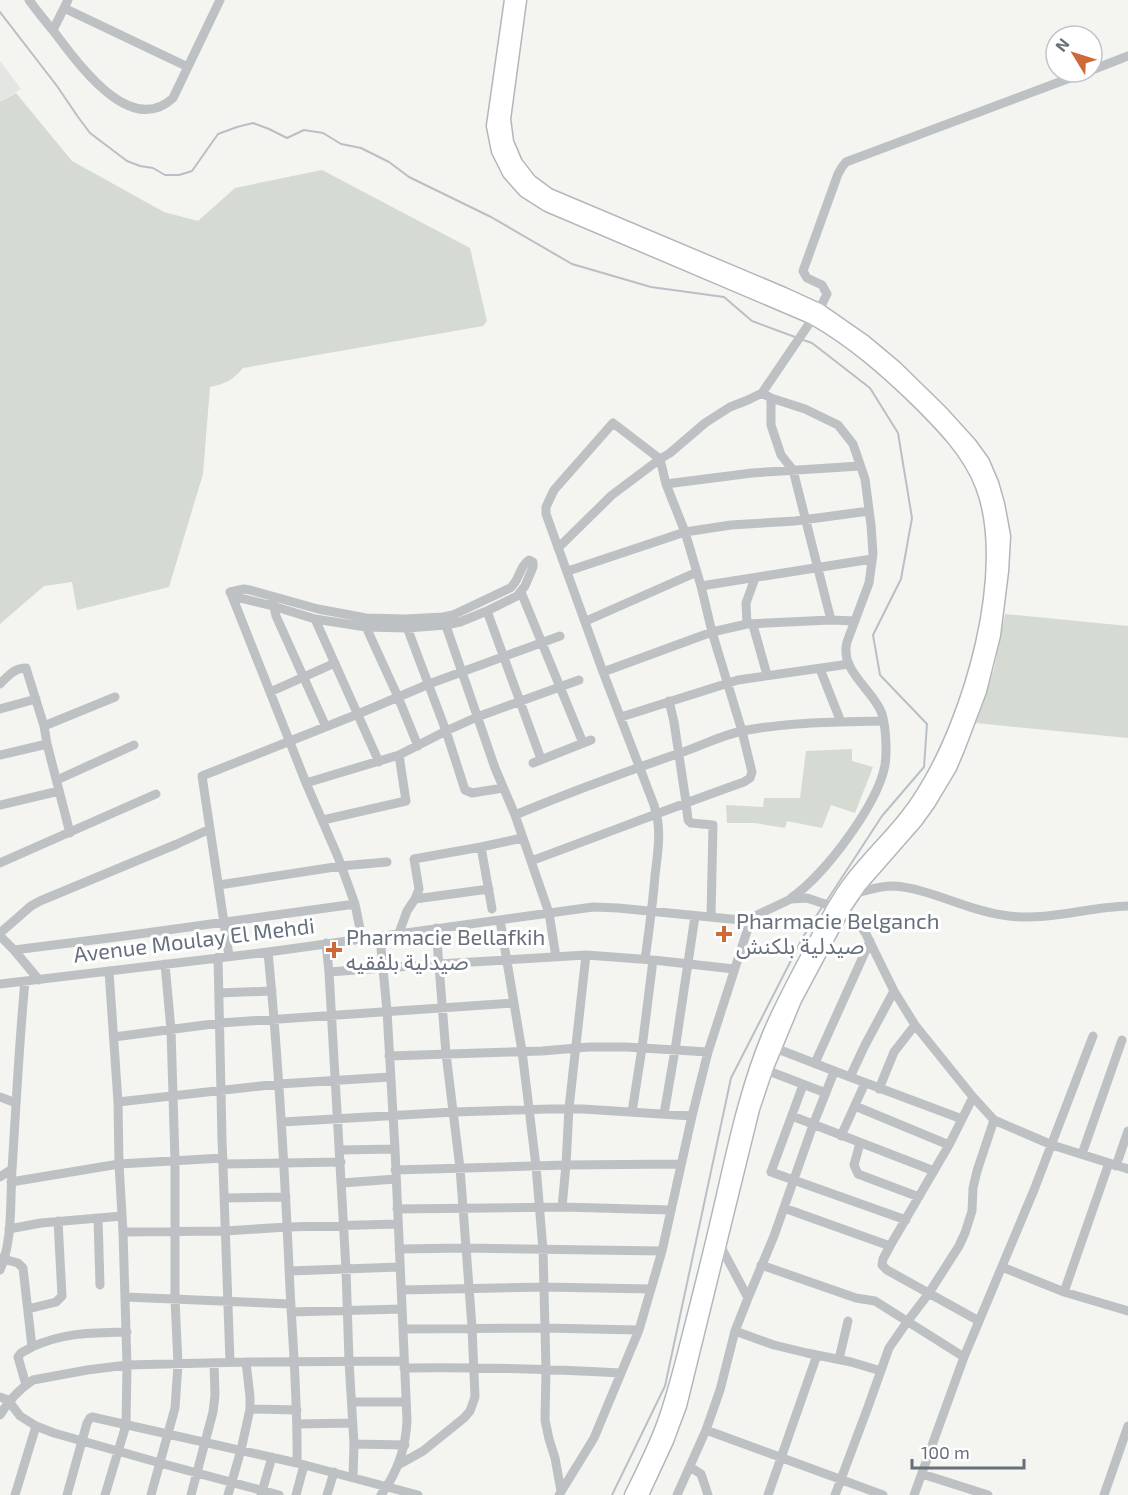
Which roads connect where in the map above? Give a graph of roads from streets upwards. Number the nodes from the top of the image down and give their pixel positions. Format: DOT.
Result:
graph roads {
  1 [pos="29,0"];
  2 [pos="220,0"];
  3 [pos="511,0"];
  4 [pos="520,0"];
  5 [pos="66,4"];
  6 [pos="53,30"];
  7 [pos="1128,56"];
  8 [pos="1104,65"];
  9 [pos="188,67"];
  10 [pos="1054,84"];
  11 [pos="816,314"];
  12 [pos="767,395"];
  13 [pos="660,459"];
  14 [pos="860,466"];
  15 [pos="793,470"];
  16 [pos="666,484"];
  17 [pos="869,511"];
  18 [pos="805,519"];
  19 [pos="685,532"];
  20 [pos="558,548"];
  21 [pos="872,559"];
  22 [pos="817,568"];
  23 [pos="568,571"];
  24 [pos="696,572"];
  25 [pos="755,578"];
  26 [pos="701,586"];
  27 [pos="521,592"];
  28 [pos="273,601"];
  29 [pos="487,611"];
  30 [pos="315,619"];
  31 [pos="831,620"];
  32 [pos="444,621"];
  33 [pos="586,621"];
  34 [pos="855,621"];
  35 [pos="406,624"];
  36 [pos="750,625"];
  37 [pos="366,627"];
  38 [pos="712,632"];
  39 [pos="560,636"];
  40 [pos="542,642"];
  41 [pos="502,656"];
  42 [pos="335,663"];
  43 [pos="849,664"];
  44 [pos="820,669"];
  45 [pos="462,672"];
  46 [pos="603,672"];
  47 [pos="767,675"];
  48 [pos="303,677"];
  49 [pos="579,680"];
  50 [pos="728,682"];
  51 [pos="0,684"];
  52 [pos="429,684"];
  53 [pos="560,686"];
  54 [pos="270,692"];
  55 [pos="398,697"];
  56 [pos="115,698"];
  57 [pos="36,699"];
  58 [pos="520,701"];
  59 [pos="669,702"];
  60 [pos="0,709"];
  61 [pos="358,714"];
  62 [pos="477,717"];
  63 [pos="621,717"];
  64 [pos="883,721"];
  65 [pos="841,722"];
  66 [pos="44,726"];
  67 [pos="326,727"];
  68 [pos="447,730"];
  69 [pos="742,731"];
  70 [pos="290,741"];
  71 [pos="47,744"];
  72 [pos="134,746"];
  73 [pos="418,746"];
  74 [pos="678,754"];
  75 [pos="0,755"];
  76 [pos="399,755"];
  77 [pos="379,762"];
  78 [pos="639,766"];
  79 [pos="57,780"];
  80 [pos="306,783"];
  81 [pos="503,788"];
  82 [pos="59,791"];
  83 [pos="156,794"];
  84 [pos="686,802"];
  85 [pos="0,805"];
  86 [pos="657,813"];
  87 [pos="515,815"];
  88 [pos="323,820"];
  89 [pos="210,828"];
  90 [pos="70,833"];
  91 [pos="522,838"];
  92 [pos="481,847"];
  93 [pos="531,861"];
  94 [pos="387,862"];
  95 [pos="0,863"];
  96 [pos="341,866"];
  97 [pos="219,885"];
  98 [pos="489,889"];
  99 [pos="415,899"];
  100 [pos="784,902"];
  101 [pos="840,902"];
  102 [pos="355,903"];
  103 [pos="1128,906"];
  104 [pos="492,909"];
  105 [pos="652,912"];
  106 [pos="549,913"];
  107 [pos="695,916"];
  108 [pos="711,917"];
  109 [pos="500,920"];
  110 [pos="751,921"];
  111 [pos="225,922"];
  112 [pos="436,928"];
  113 [pos="399,933"];
  114 [pos="0,934"];
  115 [pos="380,937"];
  116 [pos="362,939"];
  117 [pos="870,941"];
  118 [pos="326,943"];
  119 [pos="14,950"];
  120 [pos="268,952"];
  121 [pos="586,955"];
  122 [pos="229,956"];
  123 [pos="218,957"];
  124 [pos="556,957"];
  125 [pos="649,959"];
  126 [pos="507,961"];
  127 [pos="688,963"];
  128 [pos="165,964"];
  129 [pos="439,964"];
  130 [pos="384,968"];
  131 [pos="734,969"];
  132 [pos="109,971"];
  133 [pos="329,972"];
  134 [pos="39,980"];
  135 [pos="25,981"];
  136 [pos="0,984"];
  137 [pos="272,991"];
  138 [pos="894,991"];
  139 [pos="219,993"];
  140 [pos="514,1003"];
  141 [pos="443,1008"];
  142 [pos="387,1011"];
  143 [pos="332,1015"];
  144 [pos="275,1019"];
  145 [pos="220,1023"];
  146 [pos="915,1025"];
  147 [pos="171,1030"];
  148 [pos="1093,1036"];
  149 [pos="114,1037"];
  150 [pos="1122,1040"];
  151 [pos="576,1048"];
  152 [pos="642,1048"];
  153 [pos="775,1048"];
  154 [pos="675,1050"];
  155 [pos="522,1051"];
  156 [pos="708,1052"];
  157 [pos="446,1054"];
  158 [pos="389,1056"];
  159 [pos="814,1063"];
  160 [pos="766,1070"];
  161 [pos="834,1072"];
  162 [pos="390,1077"];
  163 [pos="850,1077"];
  164 [pos="335,1081"];
  165 [pos="865,1083"];
  166 [pos="279,1084"];
  167 [pos="803,1085"];
  168 [pos="879,1089"];
  169 [pos="221,1091"];
  170 [pos="826,1093"];
  171 [pos="172,1095"];
  172 [pos="0,1096"];
  173 [pos="973,1097"];
  174 [pos="118,1102"];
  175 [pos="16,1103"];
  176 [pos="855,1106"];
  177 [pos="569,1108"];
  178 [pos="529,1110"];
  179 [pos="454,1112"];
  180 [pos="632,1112"];
  181 [pos="664,1114"];
  182 [pos="393,1116"];
  183 [pos="692,1116"];
  184 [pos="792,1116"];
  185 [pos="338,1118"];
  186 [pos="963,1119"];
  187 [pos="994,1120"];
  188 [pos="282,1122"];
  189 [pos="813,1125"];
  190 [pos="1128,1131"];
  191 [pos="841,1136"];
  192 [pos="860,1143"];
  193 [pos="949,1145"];
  194 [pos="1052,1145"];
  195 [pos="395,1149"];
  196 [pos="340,1150"];
  197 [pos="1082,1155"];
  198 [pos="175,1161"];
  199 [pos="223,1161"];
  200 [pos="341,1162"];
  201 [pos="284,1163"];
  202 [pos="119,1164"];
  203 [pos="681,1164"];
  204 [pos="566,1165"];
  205 [pos="1112,1165"];
  206 [pos="536,1166"];
  207 [pos="460,1167"];
  208 [pos="12,1169"];
  209 [pos="1128,1169"];
  210 [pos="934,1171"];
  211 [pos="396,1174"];
  212 [pos="0,1177"];
  213 [pos="794,1179"];
  214 [pos="11,1182"];
  215 [pos="342,1183"];
  216 [pos="286,1197"];
  217 [pos="919,1197"];
  218 [pos="224,1198"];
  219 [pos="539,1207"];
  220 [pos="562,1207"];
  221 [pos="784,1208"];
  222 [pos="397,1209"];
  223 [pos="464,1209"];
  224 [pos="671,1210"];
  225 [pos="122,1216"];
  226 [pos="98,1218"];
  227 [pos="906,1220"];
  228 [pos="58,1221"];
  229 [pos="398,1224"];
  230 [pos="344,1226"];
  231 [pos="287,1227"];
  232 [pos="9,1229"];
  233 [pos="225,1232"];
  234 [pos="123,1233"];
  235 [pos="175,1233"];
  236 [pos="720,1245"];
  237 [pos="890,1246"];
  238 [pos="466,1248"];
  239 [pos="399,1249"];
  240 [pos="543,1250"];
  241 [pos="662,1251"];
  242 [pos="2,1259"];
  243 [pos="761,1265"];
  244 [pos="400,1267"];
  245 [pos="1002,1267"];
  246 [pos="346,1269"];
  247 [pos="0,1270"];
  248 [pos="289,1271"];
  249 [pos="100,1285"];
  250 [pos="544,1287"];
  251 [pos="470,1288"];
  252 [pos="651,1289"];
  253 [pos="401,1290"];
  254 [pos="1064,1292"];
  255 [pos="929,1293"];
  256 [pos="125,1297"];
  257 [pos="748,1298"];
  258 [pos="175,1299"];
  259 [pos="228,1302"];
  260 [pos="291,1308"];
  261 [pos="28,1309"];
  262 [pos="402,1309"];
  263 [pos="348,1311"];
  264 [pos="1128,1311"];
  265 [pos="979,1320"];
  266 [pos="848,1321"];
  267 [pos="907,1322"];
  268 [pos="472,1328"];
  269 [pos="544,1328"];
  270 [pos="403,1329"];
  271 [pos="639,1330"];
  272 [pos="127,1332"];
  273 [pos="735,1332"];
  274 [pos="32,1347"];
  275 [pos="817,1355"];
  276 [pos="964,1357"];
  277 [pos="839,1359"];
  278 [pos="349,1361"];
  279 [pos="230,1362"];
  280 [pos="246,1362"];
  281 [pos="295,1362"];
  282 [pos="214,1363"];
  283 [pos="178,1364"];
  284 [pos="404,1364"];
  285 [pos="127,1365"];
  286 [pos="475,1367"];
  287 [pos="546,1369"];
  288 [pos="880,1371"];
  289 [pos="621,1373"];
  290 [pos="26,1385"];
  291 [pos="4,1399"];
  292 [pos="352,1402"];
  293 [pos="406,1402"];
  294 [pos="250,1409"];
  295 [pos="297,1410"];
  296 [pos="0,1416"];
  297 [pos="352,1423"];
  298 [pos="297,1424"];
  299 [pos="126,1425"];
  300 [pos="36,1426"];
  301 [pos="1128,1426"];
  302 [pos="706,1430"];
  303 [pos="168,1435"];
  304 [pos="82,1440"];
  305 [pos="206,1443"];
  306 [pos="354,1444"];
  307 [pos="405,1445"];
  308 [pos="241,1450"];
  309 [pos="119,1451"];
  310 [pos="272,1457"];
  311 [pos="781,1458"];
  312 [pos="160,1463"];
  313 [pos="301,1464"];
  314 [pos="398,1464"];
  315 [pos="690,1467"];
  316 [pos="334,1472"];
  317 [pos="198,1473"];
  318 [pos="922,1474"];
  319 [pos="353,1477"];
  320 [pos="840,1480"];
  321 [pos="232,1483"];
  322 [pos="387,1486"];
  323 [pos="262,1493"];
  324 [pos="560,1493"];
  325 [pos="15,1495"];
  326 [pos="67,1495"];
  327 [pos="105,1495"];
  328 [pos="151,1495"];
  329 [pos="191,1495"];
  330 [pos="228,1495"];
  331 [pos="279,1495"];
  332 [pos="296,1495"];
  333 [pos="327,1495"];
  334 [pos="381,1495"];
  335 [pos="418,1495"];
  336 [pos="632,1495"];
  337 [pos="642,1495"];
  338 [pos="677,1495"];
  339 [pos="708,1495"];
  340 [pos="768,1495"];
  341 [pos="835,1495"];
  342 [pos="882,1495"];
  343 [pos="914,1495"];
  344 [pos="988,1495"];
  345 [pos="1104,1495"];
  1 -- 6 [label="street"];
  2 -- 9 [label="street"];
  3 -- 11 [label="street"];
  4 -- 11 [label="street"];
  5 -- 6 [label="street"];
  5 -- 9 [label="street"];
  6 -- 9 [label="street"];
  7 -- 8 [label="street"];
  10 -- 11 [label="street"];
  11 -- 12 [label="street"];
  11 -- 101 [label="street"];
  12 -- 13 [label="street"];
  12 -- 14 [label="street"];
  12 -- 15 [label="street"];
  13 -- 16 [label="street"];
  13 -- 20 [label="street"];
  13 -- 20 [label="street"];
  14 -- 15 [label="street"];
  14 -- 17 [label="street"];
  15 -- 16 [label="street"];
  15 -- 18 [label="street"];
  16 -- 19 [label="street"];
  17 -- 18 [label="street"];
  17 -- 21 [label="street"];
  18 -- 19 [label="street"];
  18 -- 22 [label="street"];
  19 -- 23 [label="street"];
  19 -- 24 [label="street"];
  20 -- 23 [label="street"];
  21 -- 22 [label="street"];
  21 -- 34 [label="street"];
  22 -- 25 [label="street"];
  22 -- 31 [label="street"];
  23 -- 33 [label="street"];
  24 -- 26 [label="street"];
  24 -- 33 [label="street"];
  25 -- 26 [label="street"];
  25 -- 36 [label="street"];
  26 -- 38 [label="street"];
  27 -- 29 [label="street"];
  27 -- 32 [label="street"];
  27 -- 40 [label="street"];
  28 -- 30 [label="street"];
  28 -- 35 [label="street"];
  28 -- 48 [label="street"];
  28 -- 54 [label="street"];
  29 -- 32 [label="street"];
  29 -- 41 [label="street"];
  30 -- 37 [label="street"];
  30 -- 42 [label="street"];
  31 -- 34 [label="street"];
  31 -- 36 [label="street"];
  32 -- 35 [label="street"];
  32 -- 45 [label="street"];
  33 -- 46 [label="street"];
  34 -- 43 [label="street"];
  35 -- 37 [label="street"];
  35 -- 52 [label="street"];
  36 -- 38 [label="street"];
  36 -- 47 [label="street"];
  37 -- 55 [label="street"];
  38 -- 46 [label="street"];
  38 -- 50 [label="street"];
  39 -- 40 [label="street"];
  40 -- 41 [label="street"];
  40 -- 53 [label="street"];
  41 -- 45 [label="street"];
  41 -- 58 [label="street"];
  42 -- 48 [label="street"];
  42 -- 61 [label="street"];
  43 -- 44 [label="street"];
  43 -- 64 [label="street"];
  44 -- 47 [label="street"];
  44 -- 65 [label="street"];
  45 -- 52 [label="street"];
  45 -- 62 [label="street"];
  46 -- 63 [label="street"];
  47 -- 50 [label="street"];
  48 -- 54 [label="street"];
  48 -- 67 [label="street"];
  49 -- 53 [label="street"];
  50 -- 59 [label="street"];
  50 -- 69 [label="street"];
  51 -- 57 [label="street"];
  52 -- 55 [label="street"];
  52 -- 68 [label="street"];
  53 -- 58 [label="street"];
  53 -- 58 [label="street"];
  54 -- 70 [label="street"];
  55 -- 61 [label="street"];
  55 -- 73 [label="street"];
  56 -- 66 [label="street"];
  57 -- 60 [label="street"];
  57 -- 66 [label="street"];
  58 -- 62 [label="street"];
  59 -- 63 [label="street"];
  59 -- 74 [label="street"];
  61 -- 67 [label="street"];
  61 -- 77 [label="street"];
  62 -- 68 [label="street"];
  62 -- 81 [label="street"];
  63 -- 78 [label="street"];
  64 -- 65 [label="street"];
  64 -- 100 [label="street"];
  65 -- 69 [label="street"];
  66 -- 71 [label="street"];
  67 -- 70 [label="street"];
  68 -- 73 [label="street"];
  68 -- 81 [label="street"];
  69 -- 74 [label="street"];
  69 -- 84 [label="street"];
  70 -- 80 [label="street"];
  70 -- 89 [label="street"];
  71 -- 75 [label="street"];
  71 -- 79 [label="street"];
  72 -- 79 [label="street"];
  73 -- 76 [label="street"];
  74 -- 78 [label="street"];
  74 -- 84 [label="street"];
  76 -- 77 [label="street"];
  76 -- 88 [label="street"];
  77 -- 80 [label="street"];
  78 -- 86 [label="street"];
  78 -- 87 [label="street"];
  79 -- 82 [label="street"];
  80 -- 88 [label="street"];
  81 -- 87 [label="street"];
  82 -- 85 [label="street"];
  82 -- 90 [label="street"];
  83 -- 90 [label="street"];
  84 -- 86 [label="street"];
  84 -- 108 [label="street"];
  86 -- 93 [label="street"];
  86 -- 105 [label="street"];
  87 -- 91 [label="street"];
  88 -- 96 [label="street"];
  89 -- 97 [label="street"];
  89 -- 114 [label="street"];
  90 -- 95 [label="street"];
  91 -- 92 [label="street"];
  91 -- 93 [label="street"];
  92 -- 98 [label="street"];
  92 -- 99 [label="street"];
  93 -- 106 [label="street"];
  94 -- 96 [label="street"];
  96 -- 97 [label="street"];
  96 -- 102 [label="street"];
  97 -- 111 [label="street"];
  98 -- 99 [label="street"];
  98 -- 104 [label="street"];
  99 -- 113 [label="street"];
  100 -- 101 [label="street"];
  100 -- 110 [label="street"];
  101 -- 103 [label="street"];
  101 -- 117 [label="street"];
  101 -- 153 [label="street"];
  101 -- 336 [label="street"];
  102 -- 111 [label="street"];
  102 -- 116 [label="street"];
  105 -- 106 [label="street, Avenue Moulay El Mehdi"];
  105 -- 107 [label="street, Avenue Moulay El Mehdi"];
  105 -- 125 [label="street"];
  106 -- 109 [label="street, Avenue Moulay El Mehdi"];
  106 -- 124 [label="street"];
  107 -- 108 [label="street, Avenue Moulay El Mehdi"];
  107 -- 127 [label="street"];
  108 -- 110 [label="street, Avenue Moulay El Mehdi"];
  109 -- 112 [label="street, Avenue Moulay El Mehdi"];
  109 -- 126 [label="street"];
  110 -- 131 [label="street"];
  111 -- 119 [label="street"];
  111 -- 122 [label="street"];
  112 -- 113 [label="street, Avenue Moulay El Mehdi"];
  112 -- 129 [label="street"];
  113 -- 115 [label="street, Avenue Moulay El Mehdi"];
  114 -- 119 [label="street"];
  115 -- 116 [label="street, Avenue Moulay El Mehdi"];
  115 -- 130 [label="street"];
  116 -- 118 [label="street, Avenue Moulay El Mehdi"];
  117 -- 138 [label="street"];
  117 -- 159 [label="street"];
  118 -- 120 [label="street, Avenue Moulay El Mehdi"];
  118 -- 133 [label="street"];
  119 -- 134 [label="street"];
  120 -- 122 [label="street, Avenue Moulay El Mehdi"];
  120 -- 137 [label="street"];
  121 -- 124 [label="street"];
  121 -- 125 [label="street"];
  121 -- 151 [label="street"];
  122 -- 123 [label="street, Avenue Moulay El Mehdi"];
  123 -- 128 [label="street, Avenue Moulay El Mehdi"];
  123 -- 139 [label="street"];
  124 -- 126 [label="street"];
  125 -- 127 [label="street"];
  125 -- 152 [label="street"];
  126 -- 129 [label="street"];
  126 -- 140 [label="street"];
  127 -- 131 [label="street"];
  127 -- 154 [label="street"];
  128 -- 132 [label="street, Avenue Moulay El Mehdi"];
  128 -- 147 [label="street"];
  129 -- 130 [label="street"];
  129 -- 141 [label="street"];
  130 -- 133 [label="street"];
  130 -- 142 [label="street"];
  131 -- 156 [label="street"];
  132 -- 134 [label="street, Avenue Moulay El Mehdi"];
  132 -- 149 [label="street"];
  133 -- 143 [label="street"];
  134 -- 135 [label="street, Avenue Moulay El Mehdi"];
  135 -- 136 [label="street, Avenue Moulay El Mehdi"];
  135 -- 175 [label="street"];
  137 -- 139 [label="street"];
  137 -- 144 [label="street"];
  138 -- 146 [label="street"];
  138 -- 163 [label="street"];
  139 -- 145 [label="street"];
  140 -- 141 [label="street"];
  140 -- 155 [label="street"];
  141 -- 142 [label="street"];
  141 -- 157 [label="street"];
  142 -- 143 [label="street"];
  142 -- 158 [label="street"];
  143 -- 144 [label="street"];
  143 -- 164 [label="street"];
  144 -- 145 [label="street"];
  144 -- 166 [label="street"];
  145 -- 147 [label="street"];
  145 -- 169 [label="street"];
  146 -- 168 [label="street"];
  146 -- 173 [label="street"];
  147 -- 149 [label="street"];
  147 -- 171 [label="street"];
  148 -- 194 [label="street"];
  149 -- 174 [label="street"];
  150 -- 197 [label="street"];
  151 -- 152 [label="street"];
  151 -- 155 [label="street"];
  151 -- 177 [label="street"];
  152 -- 154 [label="street"];
  152 -- 180 [label="street"];
  153 -- 159 [label="street"];
  153 -- 160 [label="street"];
  154 -- 156 [label="street"];
  154 -- 181 [label="street"];
  155 -- 157 [label="street"];
  155 -- 178 [label="street"];
  156 -- 183 [label="street"];
  157 -- 158 [label="street"];
  157 -- 179 [label="street"];
  158 -- 162 [label="street"];
  159 -- 161 [label="street"];
  160 -- 167 [label="street"];
  160 -- 236 [label="street"];
  161 -- 163 [label="street"];
  161 -- 170 [label="street"];
  162 -- 164 [label="street"];
  162 -- 182 [label="street"];
  163 -- 165 [label="street"];
  164 -- 166 [label="street"];
  164 -- 185 [label="street"];
  165 -- 168 [label="street"];
  165 -- 176 [label="street"];
  166 -- 169 [label="street"];
  166 -- 188 [label="street"];
  167 -- 170 [label="street"];
  167 -- 184 [label="street"];
  168 -- 186 [label="street"];
  169 -- 171 [label="street"];
  169 -- 199 [label="street"];
  170 -- 189 [label="street"];
  171 -- 174 [label="street"];
  171 -- 198 [label="street"];
  172 -- 175 [label="street"];
  173 -- 186 [label="street"];
  173 -- 187 [label="street"];
  174 -- 202 [label="street"];
  175 -- 208 [label="street"];
  176 -- 191 [label="street"];
  176 -- 193 [label="street"];
  177 -- 178 [label="street"];
  177 -- 180 [label="street"];
  177 -- 204 [label="street"];
  178 -- 179 [label="street"];
  178 -- 206 [label="street"];
  179 -- 182 [label="street"];
  179 -- 207 [label="street"];
  180 -- 181 [label="street"];
  181 -- 183 [label="street"];
  182 -- 185 [label="street"];
  182 -- 195 [label="street"];
  183 -- 203 [label="street"];
  184 -- 189 [label="street"];
  184 -- 213 [label="street"];
  185 -- 188 [label="street"];
  185 -- 196 [label="street"];
  186 -- 193 [label="street"];
  187 -- 194 [label="street"];
  187 -- 255 [label="street"];
  188 -- 201 [label="street"];
  189 -- 191 [label="street"];
  189 -- 213 [label="street"];
  190 -- 205 [label="street"];
  191 -- 192 [label="street"];
  192 -- 210 [label="street"];
  192 -- 217 [label="street"];
  193 -- 210 [label="street"];
  194 -- 197 [label="street"];
  194 -- 245 [label="street"];
  195 -- 196 [label="street"];
  195 -- 211 [label="street"];
  196 -- 200 [label="street"];
  197 -- 205 [label="street"];
  198 -- 199 [label="street"];
  198 -- 202 [label="street"];
  198 -- 235 [label="street"];
  199 -- 201 [label="street"];
  199 -- 218 [label="street"];
  200 -- 201 [label="street"];
  200 -- 215 [label="street"];
  201 -- 216 [label="street"];
  202 -- 214 [label="street"];
  202 -- 225 [label="street"];
  203 -- 204 [label="street"];
  203 -- 224 [label="street"];
  204 -- 206 [label="street"];
  204 -- 220 [label="street"];
  205 -- 209 [label="street"];
  205 -- 254 [label="street"];
  206 -- 207 [label="street"];
  206 -- 219 [label="street"];
  207 -- 211 [label="street"];
  207 -- 223 [label="street"];
  208 -- 212 [label="street"];
  208 -- 214 [label="street"];
  210 -- 217 [label="street"];
  211 -- 215 [label="street"];
  211 -- 222 [label="street"];
  213 -- 221 [label="street"];
  213 -- 227 [label="street"];
  214 -- 232 [label="street"];
  215 -- 230 [label="street"];
  216 -- 218 [label="street"];
  216 -- 231 [label="street"];
  217 -- 227 [label="street"];
  218 -- 233 [label="street"];
  219 -- 220 [label="street"];
  219 -- 223 [label="street"];
  219 -- 240 [label="street"];
  220 -- 224 [label="street"];
  221 -- 237 [label="street"];
  221 -- 243 [label="street"];
  222 -- 223 [label="street"];
  222 -- 229 [label="street"];
  223 -- 238 [label="street"];
  224 -- 241 [label="street"];
  225 -- 226 [label="street"];
  225 -- 234 [label="street"];
  226 -- 228 [label="street"];
  226 -- 249 [label="street"];
  227 -- 237 [label="street"];
  228 -- 232 [label="street"];
  228 -- 261 [label="street"];
  229 -- 230 [label="street"];
  229 -- 239 [label="street"];
  230 -- 231 [label="street"];
  230 -- 246 [label="street"];
  231 -- 233 [label="street"];
  231 -- 248 [label="street"];
  232 -- 242 [label="street"];
  233 -- 235 [label="street"];
  233 -- 259 [label="street"];
  234 -- 235 [label="street"];
  234 -- 256 [label="street"];
  235 -- 258 [label="street"];
  236 -- 257 [label="street"];
  236 -- 337 [label="street"];
  237 -- 255 [label="street"];
  238 -- 239 [label="street"];
  238 -- 240 [label="street"];
  238 -- 251 [label="street"];
  239 -- 244 [label="street"];
  240 -- 241 [label="street"];
  240 -- 250 [label="street"];
  241 -- 252 [label="street"];
  242 -- 247 [label="street"];
  242 -- 261 [label="street"];
  243 -- 257 [label="street"];
  243 -- 267 [label="street"];
  244 -- 246 [label="street"];
  244 -- 253 [label="street"];
  245 -- 254 [label="street"];
  245 -- 265 [label="street"];
  246 -- 248 [label="street"];
  246 -- 263 [label="street"];
  248 -- 260 [label="street"];
  250 -- 251 [label="street"];
  250 -- 252 [label="street"];
  250 -- 269 [label="street"];
  251 -- 253 [label="street"];
  251 -- 268 [label="street"];
  252 -- 271 [label="street"];
  253 -- 262 [label="street"];
  254 -- 264 [label="street"];
  255 -- 265 [label="street"];
  255 -- 267 [label="street"];
  256 -- 258 [label="street"];
  256 -- 272 [label="street"];
  257 -- 273 [label="street"];
  258 -- 259 [label="street"];
  258 -- 283 [label="street"];
  259 -- 260 [label="street"];
  259 -- 279 [label="street"];
  260 -- 263 [label="street"];
  260 -- 281 [label="street"];
  261 -- 274 [label="street"];
  262 -- 263 [label="street"];
  262 -- 270 [label="street"];
  263 -- 278 [label="street"];
  265 -- 276 [label="street"];
  266 -- 277 [label="street"];
  267 -- 276 [label="street"];
  267 -- 288 [label="street"];
  268 -- 269 [label="street"];
  268 -- 270 [label="street"];
  268 -- 286 [label="street"];
  269 -- 271 [label="street"];
  269 -- 287 [label="street"];
  270 -- 284 [label="street"];
  271 -- 289 [label="street"];
  272 -- 274 [label="street"];
  272 -- 285 [label="street"];
  273 -- 275 [label="street"];
  273 -- 302 [label="street"];
  274 -- 290 [label="street"];
  275 -- 277 [label="street"];
  275 -- 311 [label="street"];
  276 -- 318 [label="street"];
  277 -- 288 [label="street"];
  278 -- 281 [label="street"];
  278 -- 284 [label="street"];
  278 -- 292 [label="street"];
  279 -- 280 [label="street"];
  279 -- 282 [label="street"];
  280 -- 281 [label="street"];
  280 -- 294 [label="street"];
  281 -- 295 [label="street"];
  282 -- 283 [label="street"];
  282 -- 305 [label="street"];
  283 -- 285 [label="street"];
  283 -- 303 [label="street"];
  284 -- 286 [label="street"];
  284 -- 293 [label="street"];
  285 -- 290 [label="street"];
  285 -- 299 [label="street"];
  286 -- 287 [label="street"];
  286 -- 314 [label="street"];
  287 -- 289 [label="street"];
  287 -- 324 [label="street"];
  288 -- 320 [label="street"];
  289 -- 324 [label="street"];
  290 -- 291 [label="street"];
  291 -- 296 [label="street"];
  291 -- 300 [label="street"];
  292 -- 293 [label="street"];
  292 -- 297 [label="street"];
  293 -- 307 [label="street"];
  294 -- 295 [label="street"];
  294 -- 308 [label="street"];
  295 -- 298 [label="street"];
  297 -- 298 [label="street"];
  297 -- 306 [label="street"];
  298 -- 313 [label="street"];
  299 -- 303 [label="street"];
  299 -- 304 [label="street"];
  299 -- 309 [label="street"];
  300 -- 304 [label="street"];
  300 -- 325 [label="street"];
  301 -- 345 [label="street"];
  302 -- 311 [label="street"];
  302 -- 315 [label="street"];
  303 -- 305 [label="street"];
  303 -- 312 [label="street"];
  304 -- 309 [label="street"];
  304 -- 326 [label="street"];
  305 -- 308 [label="street"];
  305 -- 317 [label="street"];
  306 -- 307 [label="street"];
  306 -- 319 [label="street"];
  307 -- 314 [label="street"];
  308 -- 310 [label="street"];
  308 -- 321 [label="street"];
  309 -- 312 [label="street"];
  309 -- 327 [label="street"];
  310 -- 313 [label="street"];
  310 -- 323 [label="street"];
  311 -- 320 [label="street"];
  311 -- 340 [label="street"];
  312 -- 317 [label="street"];
  312 -- 328 [label="street"];
  313 -- 316 [label="street"];
  313 -- 332 [label="street"];
  314 -- 322 [label="street"];
  315 -- 338 [label="street"];
  315 -- 339 [label="street"];
  316 -- 319 [label="street"];
  316 -- 333 [label="street"];
  317 -- 321 [label="street"];
  317 -- 329 [label="street"];
  318 -- 343 [label="street"];
  318 -- 344 [label="street"];
  319 -- 322 [label="street"];
  320 -- 341 [label="street"];
  320 -- 342 [label="street"];
  321 -- 323 [label="street"];
  321 -- 330 [label="street"];
  322 -- 334 [label="street"];
  322 -- 335 [label="street"];
  323 -- 331 [label="street"];
}
